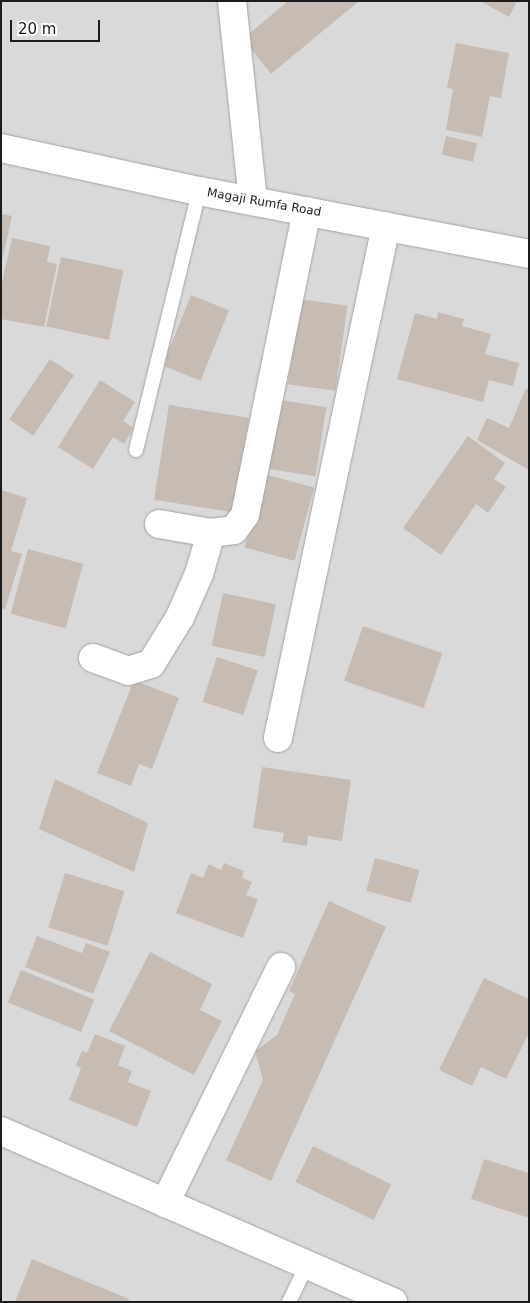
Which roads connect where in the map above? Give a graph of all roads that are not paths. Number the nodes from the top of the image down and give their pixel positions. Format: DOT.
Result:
graph roads {
  1 [pos="232,1"];
  2 [pos="1,148"];
  3 [pos="199,191"];
  4 [pos="252,201"];
  5 [pos="307,211"];
  6 [pos="386,226"];
  7 [pos="529,254"];
  8 [pos="136,450"];
  9 [pos="160,524"];
  10 [pos="211,533"];
  11 [pos="93,658"];
  12 [pos="278,738"];
  13 [pos="281,967"];
  14 [pos="1,1132"];
  15 [pos="164,1203"];
  16 [pos="307,1265"];
  17 [pos="289,1302"];
  18 [pos="393,1302"];
  1 -- 4 [label="street"];
  2 -- 3 [label="street, Magaji Rumfa Road"];
  3 -- 4 [label="street, Magaji Rumfa Road"];
  3 -- 8 [label="lane"];
  4 -- 5 [label="street, Magaji Rumfa Road"];
  5 -- 6 [label="street, Magaji Rumfa Road"];
  5 -- 10 [label="street"];
  6 -- 7 [label="street, Magaji Rumfa Road"];
  6 -- 12 [label="street"];
  9 -- 10 [label="street"];
  10 -- 11 [label="street"];
  13 -- 15 [label="street"];
  14 -- 15 [label="street"];
  15 -- 16 [label="street"];
  16 -- 17 [label="lane"];
  16 -- 18 [label="street"];
}
